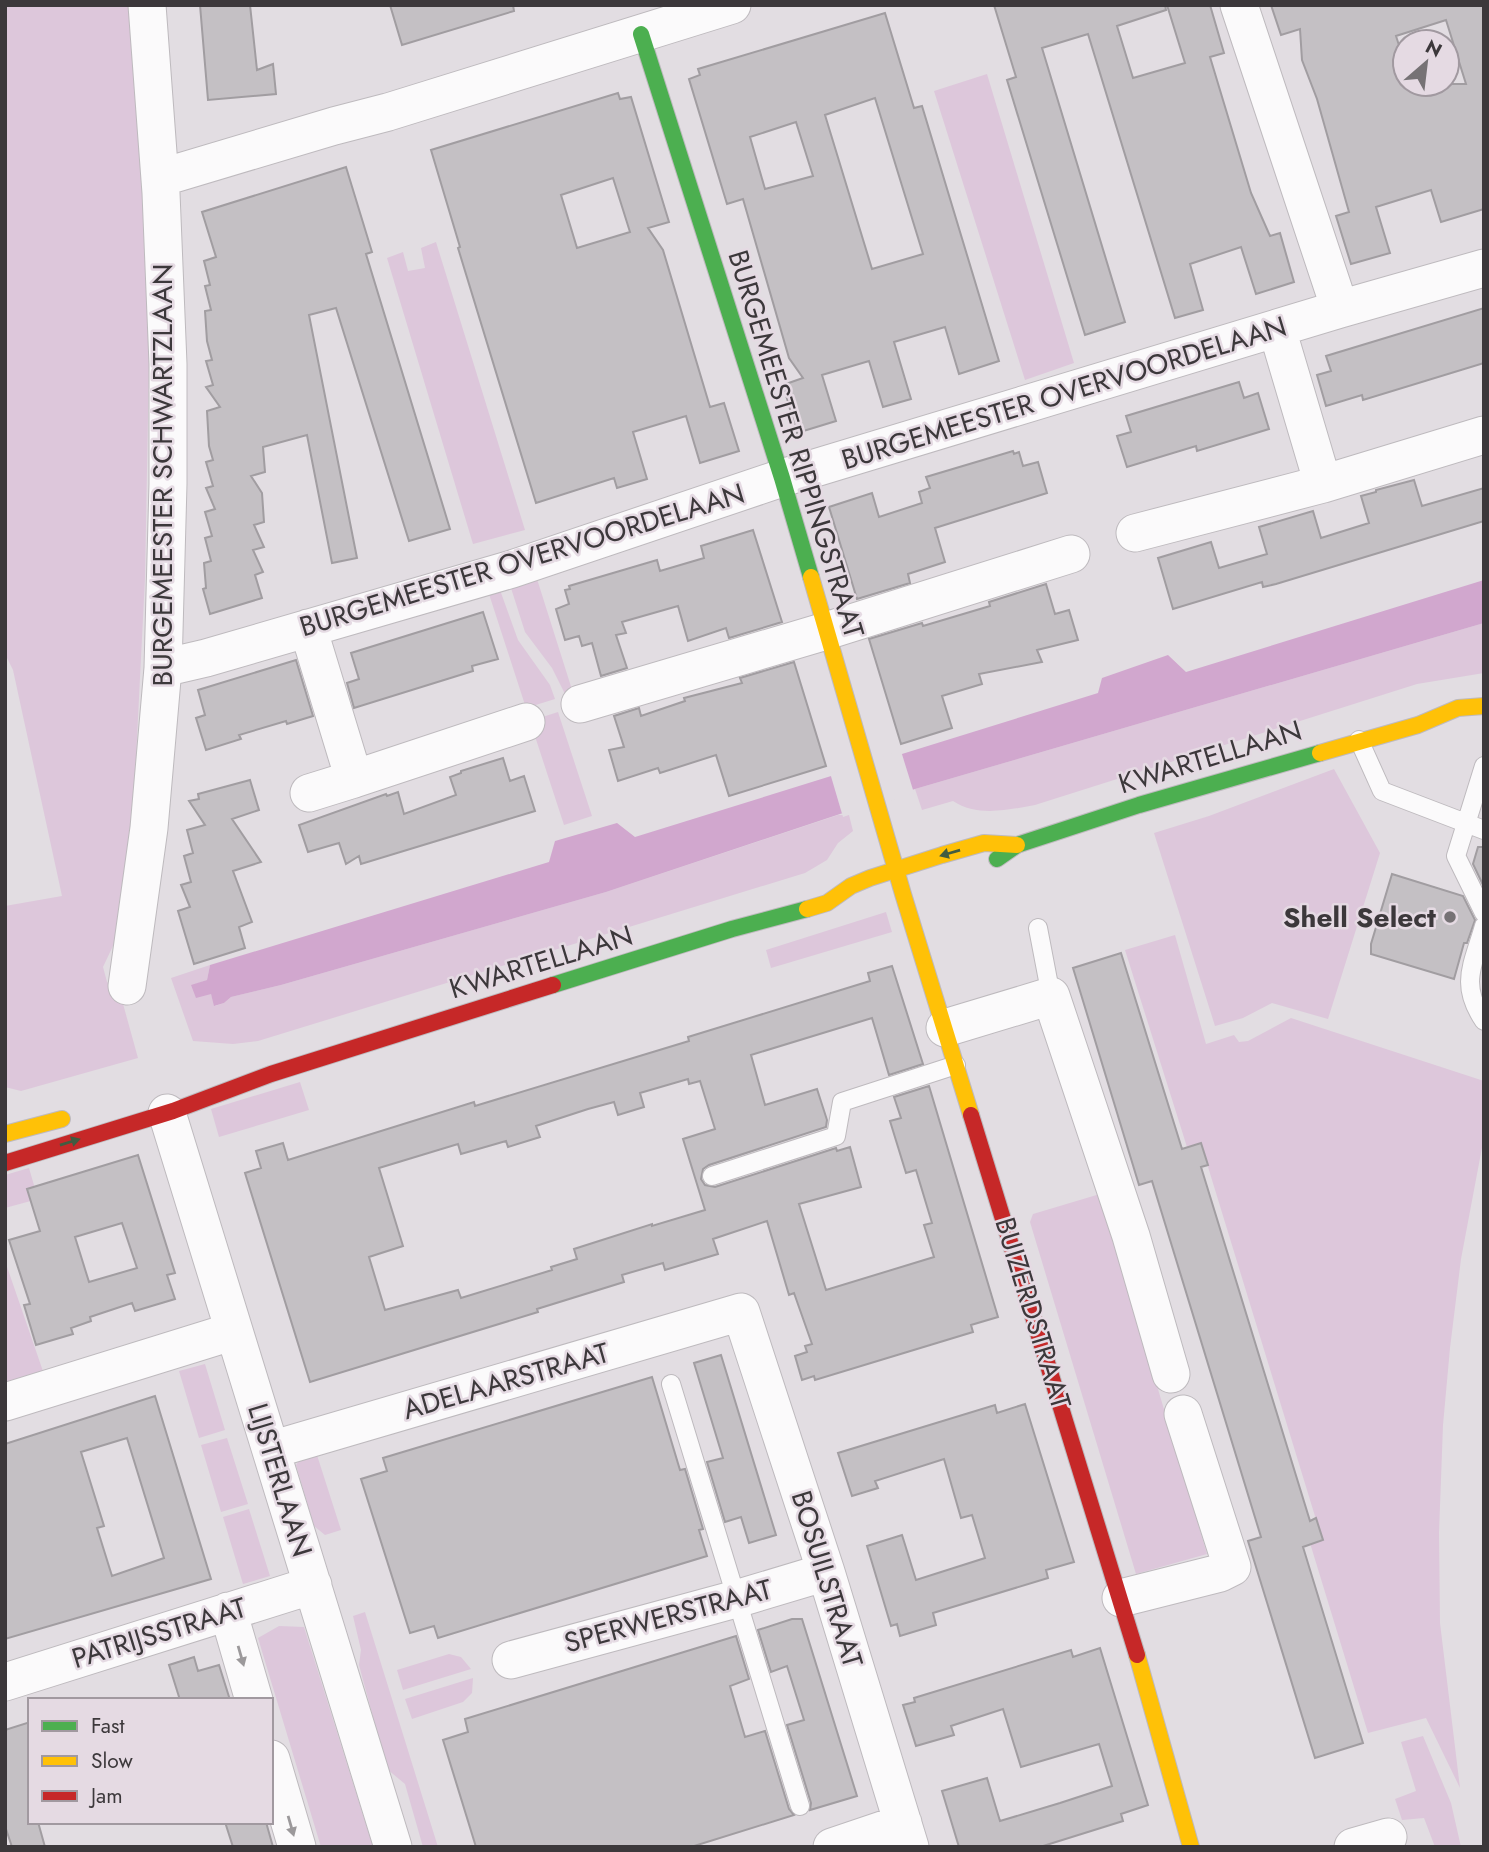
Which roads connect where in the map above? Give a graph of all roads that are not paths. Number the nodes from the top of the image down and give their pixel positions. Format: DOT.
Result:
graph roads {
  1 [pos="146,5"];
  2 [pos="732,5"];
  3 [pos="1239,5"];
  4 [pos="641,34"];
  5 [pos="160,178"];
  6 [pos="1484,268"];
  7 [pos="1340,309"];
  8 [pos="1277,330"];
  9 [pos="1484,435"];
  10 [pos="782,478"];
  11 [pos="1323,484"];
  12 [pos="1135,533"];
  13 [pos="1072,554"];
  14 [pos="309,628"];
  15 [pos="826,631"];
  16 [pos="163,668"];
  17 [pos="580,704"];
  18 [pos="1484,706"];
  19 [pos="526,722"];
  20 [pos="1418,725"];
  21 [pos="1444,728"];
  22 [pos="1359,740"];
  23 [pos="1484,766"];
  24 [pos="354,779"];
  25 [pos="309,793"];
  26 [pos="1465,824"];
  27 [pos="1484,830"];
  28 [pos="1017,845"];
  29 [pos="983,868"];
  30 [pos="897,870"];
  31 [pos="903,894"];
  32 [pos="827,902"];
  33 [pos="849,906"];
  34 [pos="1484,913"];
  35 [pos="1484,926"];
  36 [pos="1038,928"];
  37 [pos="127,986"];
  38 [pos="1051,996"];
  39 [pos="1481,1012"];
  40 [pos="945,1028"];
  41 [pos="956,1065"];
  42 [pos="271,1074"];
  43 [pos="222,1075"];
  44 [pos="81,1113"];
  45 [pos="167,1113"];
  46 [pos="5,1134"];
  47 [pos="5,1163"];
  48 [pos="712,1176"];
  49 [pos="741,1312"];
  50 [pos="234,1331"];
  51 [pos="1171,1374"];
  52 [pos="671,1384"];
  53 [pos="5,1402"];
  54 [pos="1183,1414"];
  55 [pos="271,1450"];
  56 [pos="826,1572"];
  57 [pos="313,1585"];
  58 [pos="1121,1598"];
  59 [pos="736,1599"];
  60 [pos="228,1611"];
  61 [pos="511,1660"];
  62 [pos="5,1682"];
  63 [pos="253,1698"];
  64 [pos="273,1766"];
  65 [pos="800,1806"];
  66 [pos="907,1835"];
  67 [pos="1388,1837"];
  68 [pos="297,1847"];
  69 [pos="393,1847"];
  70 [pos="832,1847"];
  71 [pos="1192,1847"];
  72 [pos="1353,1847"];
  1 -- 5 [label="street, BURGEMEESTER SCHWARTZLAAN"];
  2 -- 4 [label="street"];
  3 -- 7 [label="street"];
  4 -- 5 [label="street"];
  4 -- 10 [label="street, BURGEMEESTER RIPPINGSTRAAT"];
  5 -- 16 [label="street, BURGEMEESTER SCHWARTZLAAN"];
  6 -- 7 [label="street, BURGEMEESTER OVERVOORDELAAN"];
  7 -- 8 [label="street, BURGEMEESTER OVERVOORDELAAN"];
  8 -- 10 [label="street, BURGEMEESTER OVERVOORDELAAN"];
  8 -- 11 [label="street"];
  9 -- 11 [label="street"];
  10 -- 14 [label="street, BURGEMEESTER OVERVOORDELAAN"];
  10 -- 15 [label="street, BURGEMEESTER RIPPINGSTRAAT"];
  11 -- 12 [label="street"];
  13 -- 15 [label="street"];
  14 -- 16 [label="street, BURGEMEESTER OVERVOORDELAAN"];
  14 -- 24 [label="street"];
  15 -- 17 [label="street"];
  15 -- 30 [label="street, BURGEMEESTER RIPPINGSTRAAT"];
  16 -- 37 [label="street, BURGEMEESTER SCHWARTZLAAN"];
  18 -- 20 [label="street, KWARTELLAAN"];
  19 -- 24 [label="street"];
  20 -- 21 [label="street, KWARTELLAAN"];
  20 -- 22 [label="street, KWARTELLAAN"];
  22 -- 26 [label="lane"];
  22 -- 28 [label="street, KWARTELLAAN"];
  23 -- 26 [label="lane"];
  24 -- 25 [label="street"];
  26 -- 27 [label="lane"];
  26 -- 34 [label="lane"];
  28 -- 29 [label="street, KWARTELLAAN"];
  28 -- 30 [label="street, KWARTELLAAN, one-way"];
  30 -- 31 [label="street, BURGEMEESTER RIPPINGSTRAAT"];
  30 -- 32 [label="street, KWARTELLAAN"];
  31 -- 40 [label="street, BUIZERDSTRAAT"];
  32 -- 33 [label="street, KWARTELLAAN"];
  32 -- 42 [label="street, KWARTELLAAN"];
  35 -- 39 [label="lane"];
  36 -- 38 [label="lane"];
  38 -- 40 [label="street"];
  38 -- 51 [label="street"];
  40 -- 41 [label="street, BUIZERDSTRAAT"];
  41 -- 48 [label="lane"];
  41 -- 58 [label="street, BUIZERDSTRAAT"];
  42 -- 43 [label="street, KWARTELLAAN"];
  42 -- 45 [label="street, KWARTELLAAN"];
  44 -- 46 [label="street"];
  47 -- 45 [label="street, KWARTELLAAN, one-way"];
  45 -- 50 [label="street, LIJSTERLAAN"];
  49 -- 55 [label="street, ADELAARSTRAAT"];
  49 -- 56 [label="street, BOSUILSTRAAT"];
  50 -- 53 [label="street"];
  50 -- 55 [label="street, LIJSTERLAAN"];
  52 -- 59 [label="lane"];
  54 -- 58 [label="street"];
  55 -- 57 [label="street, LIJSTERLAAN"];
  56 -- 59 [label="street, SPERWERSTRAAT"];
  56 -- 66 [label="street, BOSUILSTRAAT"];
  57 -- 60 [label="street, PATRIJSSTRAAT"];
  57 -- 69 [label="street, LIJSTERLAAN"];
  58 -- 71 [label="street, BUIZERDSTRAAT"];
  59 -- 61 [label="street, SPERWERSTRAAT"];
  59 -- 65 [label="lane"];
  60 -- 62 [label="street, PATRIJSSTRAAT"];
  60 -- 63 [label="street, one-way"];
  64 -- 68 [label="street, one-way"];
  66 -- 70 [label="street"];
  67 -- 72 [label="street"];
}
